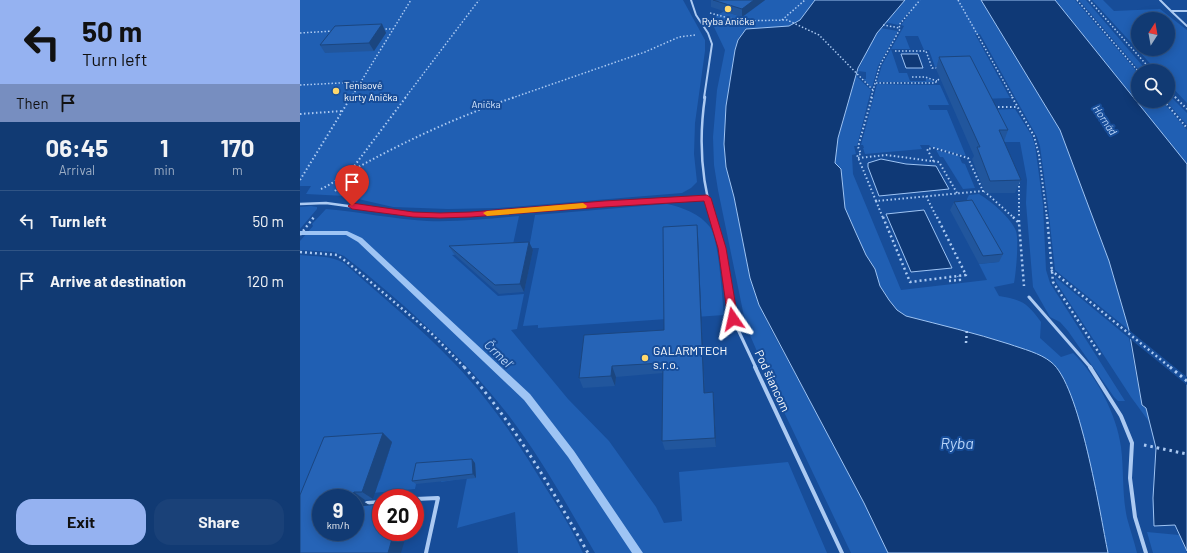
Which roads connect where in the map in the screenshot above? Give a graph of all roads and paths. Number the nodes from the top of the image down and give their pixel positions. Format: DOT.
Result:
graph roads {
  1 [pos="412,0"];
  2 [pos="479,0"];
  3 [pos="698,0"];
  4 [pos="805,0"];
  5 [pos="920,0"];
  6 [pos="958,0"];
  7 [pos="1077,0"];
  8 [pos="1089,0"];
  9 [pos="1160,0"];
  10 [pos="692,1"];
  11 [pos="1187,10"];
  12 [pos="1171,11"];
  13 [pos="696,15"];
  14 [pos="781,20"];
  15 [pos="883,25"];
  16 [pos="1187,26"];
  17 [pos="900,28"];
  18 [pos="378,29"];
  19 [pos="394,29"];
  20 [pos="339,31"];
  21 [pos="300,33"];
  22 [pos="708,33"];
  23 [pos="895,51"];
  24 [pos="1132,64"];
  25 [pos="1146,64"];
  26 [pos="939,68"];
  27 [pos="912,77"];
  28 [pos="940,78"];
  29 [pos="937,81"];
  30 [pos="360,82"];
  31 [pos="876,83"];
  32 [pos="300,85"];
  33 [pos="874,90"];
  34 [pos="1175,96"];
  35 [pos="1017,107"];
  36 [pos="992,108"];
  37 [pos="1170,108"];
  38 [pos="1187,109"];
  39 [pos="342,112"];
  40 [pos="300,114"];
  41 [pos="1187,128"];
  42 [pos="858,158"];
  43 [pos="934,162"];
  44 [pos="350,171"];
  45 [pos="1016,177"];
  46 [pos="300,180"];
  47 [pos="317,191"];
  48 [pos="984,191"];
  49 [pos="957,193"];
  50 [pos="926,196"];
  51 [pos="707,198"];
  52 [pos="876,201"];
  53 [pos="326,203"];
  54 [pos="300,204"];
  55 [pos="1019,223"];
  56 [pos="308,224"];
  57 [pos="300,235"];
  58 [pos="300,252"];
  59 [pos="1051,270"];
  60 [pos="958,276"];
  61 [pos="949,281"];
  62 [pos="1029,297"];
  63 [pos="966,328"];
  64 [pos="966,343"];
  65 [pos="1102,359"];
  66 [pos="1187,381"];
  67 [pos="1156,448"];
  68 [pos="1187,454"];
  69 [pos="424,499"];
  70 [pos="367,503"];
  71 [pos="372,503"];
  72 [pos="426,553"];
  73 [pos="588,553"];
  74 [pos="842,553"];
  75 [pos="1146,553"];
  1 -- 19 [label="path"];
  2 -- 44 [label="path"];
  3 -- 10 [label="lane"];
  4 -- 14 [label="path"];
  5 -- 17 [label="path"];
  6 -- 35 [label="path"];
  7 -- 24 [label="path"];
  8 -- 25 [label="path"];
  9 -- 12 [label="lane"];
  10 -- 13 [label="lane, Pod šiancom"];
  11 -- 12 [label="lane"];
  12 -- 16 [label="lane"];
  13 -- 14 [label="path"];
  13 -- 22 [label="lane, Pod šiancom"];
  14 -- 33 [label="path"];
  15 -- 17 [label="path"];
  17 -- 31 [label="path"];
  18 -- 19 [label="path"];
  19 -- 30 [label="path"];
  20 -- 21 [label="path"];
  22 -- 44 [label="path"];
  22 -- 51 [label="lane, Pod šiancom"];
  23 -- 26 [label="path"];
  27 -- 29 [label="path"];
  28 -- 29 [label="path"];
  29 -- 31 [label="path"];
  30 -- 32 [label="path"];
  30 -- 39 [label="path"];
  31 -- 33 [label="path"];
  33 -- 42 [label="path"];
  34 -- 38 [label="path"];
  35 -- 36 [label="path"];
  35 -- 59 [label="path"];
  37 -- 41 [label="path"];
  39 -- 40 [label="path"];
  39 -- 46 [label="path"];
  42 -- 43 [label="path"];
  42 -- 52 [label="path"];
  43 -- 48 [label="path"];
  43 -- 49 [label="path"];
  44 -- 47 [label="path"];
  44 -- 53 [label="path"];
  45 -- 55 [label="path"];
  48 -- 49 [label="path"];
  48 -- 55 [label="path"];
  49 -- 50 [label="path"];
  50 -- 52 [label="path"];
  50 -- 60 [label="path"];
  51 -- 53 [label="lane"];
  51 -- 74 [label="lane, Pod šiancom"];
  52 -- 60 [label="path"];
  53 -- 54 [label="lane"];
  55 -- 62 [label="path"];
  56 -- 57 [label="path"];
  58 -- 73 [label="path"];
  59 -- 65 [label="path"];
  59 -- 66 [label="path"];
  60 -- 61 [label="path"];
  62 -- 75 [label="lane"];
  63 -- 64 [label="path"];
  67 -- 68 [label="path"];
  69 -- 72 [label="lane"];
  70 -- 71 [label="lane"];
}
